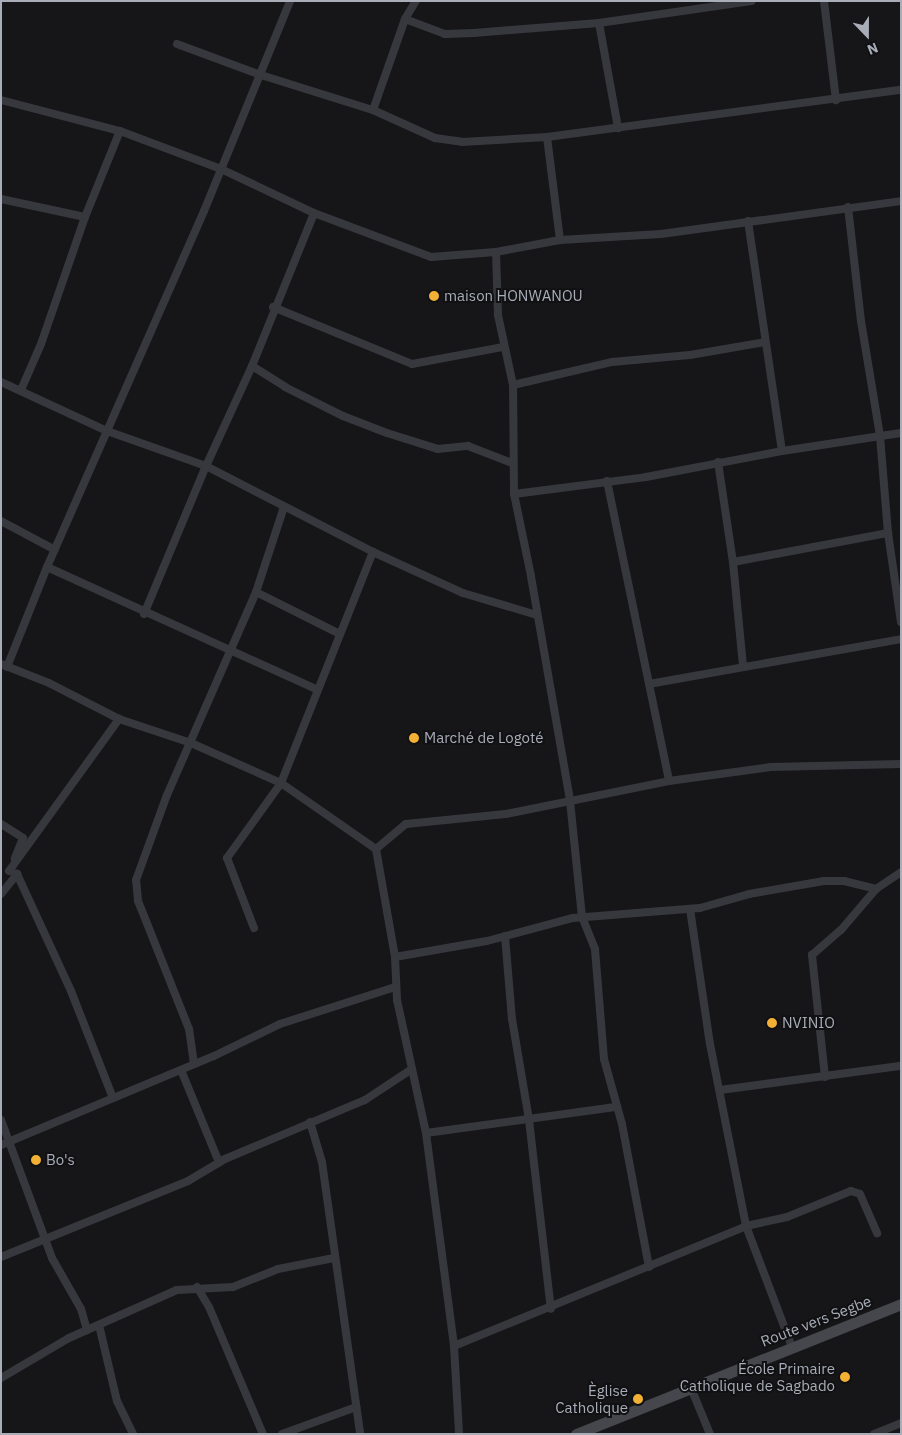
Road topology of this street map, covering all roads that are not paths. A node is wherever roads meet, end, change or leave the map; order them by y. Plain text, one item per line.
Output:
1 (290, 1) edge
2 (416, 1) edge
3 (750, 1) edge
4 (824, 1) edge
5 (720, 3) edge
6 (406, 19) junction
7 (599, 23) junction
8 (177, 44) dead end
9 (261, 75) junction
10 (901, 90) edge
11 (1, 100) edge
12 (836, 100) junction
13 (373, 110) junction
14 (618, 128) junction
15 (120, 131) junction
16 (547, 136) junction
17 (221, 169) junction
18 (1, 198) edge
19 (901, 201) edge
20 (848, 207) junction
21 (314, 212) junction
22 (85, 217) junction
23 (748, 221) junction
24 (560, 240) junction
25 (496, 252) junction
26 (273, 307) junction
27 (765, 342) junction
28 (503, 347) junction
29 (252, 366) junction
30 (1, 382) edge
31 (513, 385) junction
32 (21, 390) junction
33 (107, 430) junction
34 (901, 433) edge
35 (880, 436) junction
36 (782, 451) junction
37 (718, 462) junction
38 (512, 463) junction
39 (206, 466) junction
40 (607, 481) junction
41 (514, 494) junction
42 (284, 507) junction
43 (1, 521) edge
44 (888, 533) junction
45 (54, 550) junction
46 (373, 552) junction
47 (733, 562) junction
48 (47, 568) junction
49 (256, 592) junction
50 (144, 614) junction
51 (537, 614) junction
52 (901, 622) edge
53 (340, 634) junction
54 (901, 639) edge
55 (230, 648) junction
56 (4, 666) edge
57 (743, 666) junction
58 (649, 684) junction
59 (316, 689) junction
60 (118, 719) junction
61 (191, 743) junction
62 (901, 764) edge
63 (669, 781) junction
64 (281, 783) junction
65 (570, 800) junction
66 (1, 824) edge
67 (376, 849) junction
68 (901, 872) edge
69 (13, 873) junction
70 (876, 889) junction
71 (1, 894) edge
72 (690, 909) junction
73 (582, 917) junction
74 (254, 928) dead end
75 (506, 936) junction
76 (395, 957) junction
77 (396, 987) junction
78 (194, 1064) junction
79 (901, 1066) edge
80 (181, 1070) junction
81 (412, 1070) junction
82 (825, 1078) junction
83 (720, 1090) junction
84 (112, 1098) junction
85 (617, 1107) junction
86 (1, 1120) edge
87 (529, 1120) junction
88 (310, 1122) junction
89 (426, 1133) junction
90 (10, 1141) junction
91 (1, 1145) edge
92 (218, 1162) junction
93 (746, 1226) junction
94 (877, 1233) dead end
95 (46, 1237) junction
96 (1, 1257) edge
97 (334, 1258) junction
98 (649, 1267) junction
99 (197, 1287) junction
100 (901, 1304) edge
101 (551, 1309) junction
102 (99, 1325) junction
103 (87, 1330) junction
104 (454, 1346) junction
105 (792, 1347) junction
106 (1, 1378) edge
107 (691, 1388) junction
108 (356, 1406) junction
109 (901, 1423) edge
110 (133, 1434) edge
111 (263, 1434) edge
112 (282, 1434) edge
113 (360, 1434) edge
114 (459, 1434) edge
115 (576, 1434) edge
116 (710, 1434) edge
117 (874, 1434) edge

1 - 9 street
2 - 6 street
3 - 5 street
4 - 12 street
5 - 7 street
6 - 7 street
6 - 13 street
7 - 14 street
8 - 9 street
9 - 13 street
9 - 17 street
10 - 12 street
11 - 15 street
12 - 14 street
13 - 16 street
14 - 16 street
15 - 17 street
15 - 22 street
16 - 24 street
17 - 21 street
17 - 33 street
18 - 22 street
19 - 20 street
20 - 23 street
20 - 35 street
21 - 25 street
21 - 26 street
22 - 32 street
23 - 24 street
23 - 27 street
24 - 25 street
25 - 28 street
26 - 28 street
26 - 29 street
27 - 31 street
27 - 36 street
28 - 31 street
29 - 38 street
29 - 39 street
30 - 32 street
31 - 38 street
32 - 33 street
33 - 39 street
33 - 45 street
34 - 35 street
35 - 36 street
35 - 44 street
36 - 37 street
37 - 40 street
37 - 47 street
38 - 41 street
39 - 42 street
39 - 50 street
40 - 41 street
40 - 58 street
41 - 51 street
42 - 46 street
42 - 49 street
43 - 45 street
44 - 47 street
44 - 52 street
45 - 48 street
46 - 51 street
46 - 53 street
47 - 57 street
48 - 50 street
48 - 56 street
49 - 53 street
49 - 55 street
50 - 55 street
51 - 65 street
53 - 59 street
54 - 57 street
55 - 59 street
55 - 61 street
56 - 60 street
57 - 58 street
58 - 63 street
59 - 64 street
60 - 61 street
60 - 69 street
61 - 64 street
61 - 78 street
62 - 63 street
63 - 65 street
64 - 67 street
64 - 74 street
65 - 67 street
65 - 73 street
66 - 69 street
67 - 76 street
68 - 70 street
69 - 71 street
69 - 84 street
70 - 72 street
70 - 82 street
72 - 73 street
72 - 83 street
73 - 75 street
73 - 85 street
75 - 76 street
75 - 87 street
76 - 77 street
77 - 78 street
77 - 81 street
78 - 80 street
79 - 82 street
80 - 84 street
80 - 92 street
81 - 88 street
81 - 89 street
82 - 83 street
83 - 93 street
84 - 90 street
85 - 87 street
85 - 98 street
86 - 90 street
87 - 89 street
87 - 101 street
88 - 92 street
88 - 97 street
89 - 104 street
90 - 91 street
90 - 95 street
92 - 95 street
93 - 94 street
93 - 98 street
93 - 105 street
95 - 96 street
95 - 103 street
97 - 99 street
97 - 108 street
98 - 101 street
99 - 102 street
99 - 111 street
100 - 105 main road, Route vers Segbe
101 - 104 street
102 - 103 street
102 - 110 street
103 - 106 street
104 - 114 street
105 - 107 main road, Route vers Segbe
107 - 115 main road, Route vers Segbe
107 - 116 street
108 - 112 street
108 - 113 street
109 - 117 street

